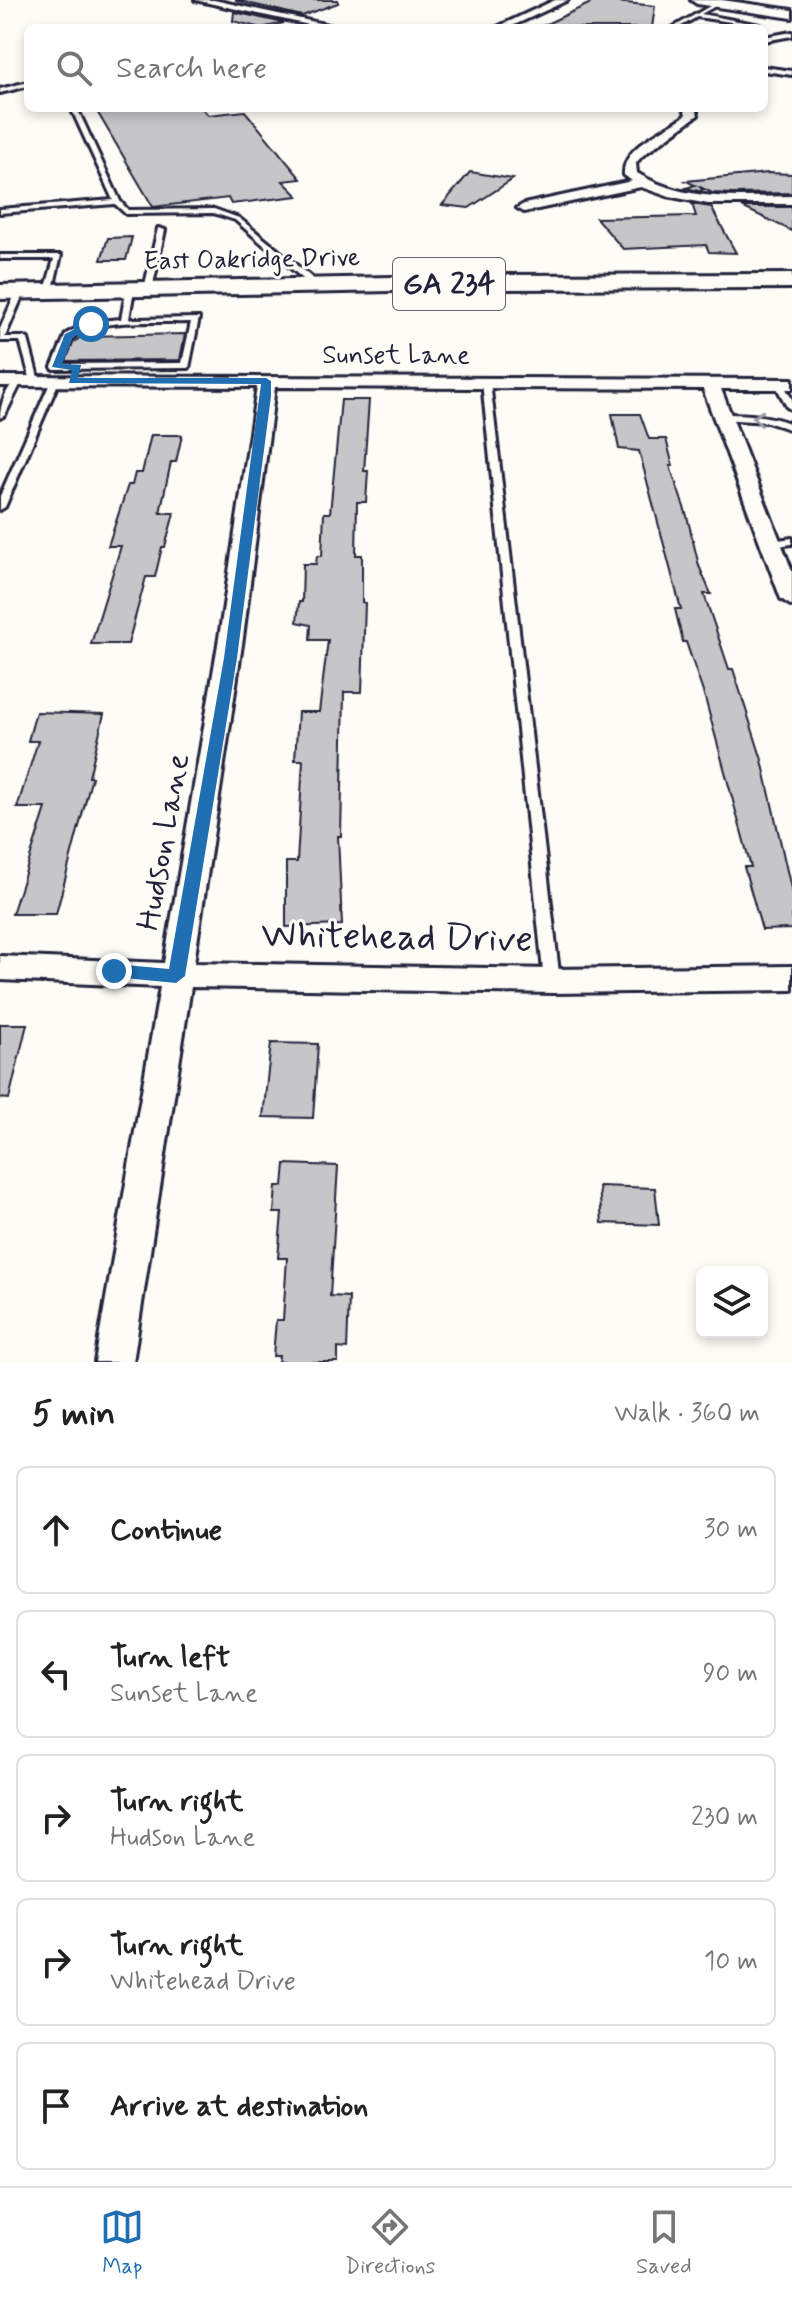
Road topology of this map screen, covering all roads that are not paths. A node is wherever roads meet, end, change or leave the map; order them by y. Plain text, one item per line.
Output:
1 (200, 0) edge
2 (563, 0) edge
3 (697, 0) edge
4 (263, 3) dead end
5 (717, 3) junction
6 (250, 8) junction
7 (792, 14) edge
8 (695, 15) junction
9 (320, 24) edge
10 (509, 24) edge
11 (682, 24) edge
12 (752, 24) edge
13 (792, 34) edge
14 (768, 38) edge
15 (768, 70) edge
16 (792, 73) edge
17 (24, 85) edge
18 (0, 91) edge
19 (76, 112) edge
20 (691, 112) edge
21 (641, 183) junction
22 (792, 200) edge
23 (117, 202) junction
24 (524, 208) dead end
25 (0, 211) edge
26 (161, 230) dead end
27 (0, 257) edge
28 (792, 281) edge
29 (319, 288) junction
30 (139, 289) junction
31 (49, 291) junction
32 (10, 292) edge
33 (125, 321) junction
34 (4, 322) edge
35 (0, 339) edge
36 (68, 376) junction
37 (18, 381) edge
38 (266, 381) junction
39 (486, 382) junction
40 (710, 383) junction
41 (785, 384) edge
42 (792, 407) edge
43 (0, 415) edge
44 (723, 417) junction
45 (792, 427) edge
46 (0, 507) edge
47 (792, 541) edge
48 (771, 544) junction
49 (792, 599) edge
50 (0, 968) edge
51 (176, 976) junction
52 (792, 978) edge
53 (552, 981) junction
54 (114, 1362) edge

1 - 6 street
2 - 10 street
3 - 5 street
4 - 6 street
5 - 7 street
5 - 8 lane
6 - 9 street
8 - 11 lane
8 - 12 lane
13 - 14 lane
15 - 16 lane
17 - 18 lane
19 - 23 lane
20 - 21 street
21 - 22 street
21 - 24 street
23 - 25 lane
23 - 29 lane
26 - 30 lane
27 - 31 lane
28 - 29 main road, East Oakridge Drive / GA 234
29 - 30 main road, East Oakridge Drive / GA 234
30 - 31 main road, East Oakridge Drive / GA 234
30 - 33 lane
31 - 32 main road, East Oakridge Drive / GA 234
32 - 34 lane
33 - 36 lane
33 - 36 lane
34 - 35 lane
35 - 37 lane
36 - 37 street, Sunset Lane
36 - 38 street, Sunset Lane
36 - 46 lane
37 - 43 lane
38 - 39 street, Sunset Lane
38 - 51 street, Hudson Lane
39 - 40 street, Sunset Lane
39 - 53 lane
40 - 41 street, Sunset Lane
40 - 44 street
41 - 42 lane
45 -> 44 lane
44 - 48 street
47 - 48 lane
48 - 49 street
50 - 51 street, Whitehead Drive
51 - 53 street, Whitehead Drive
51 - 54 street, Hudson Lane
52 - 53 street, Whitehead Drive

